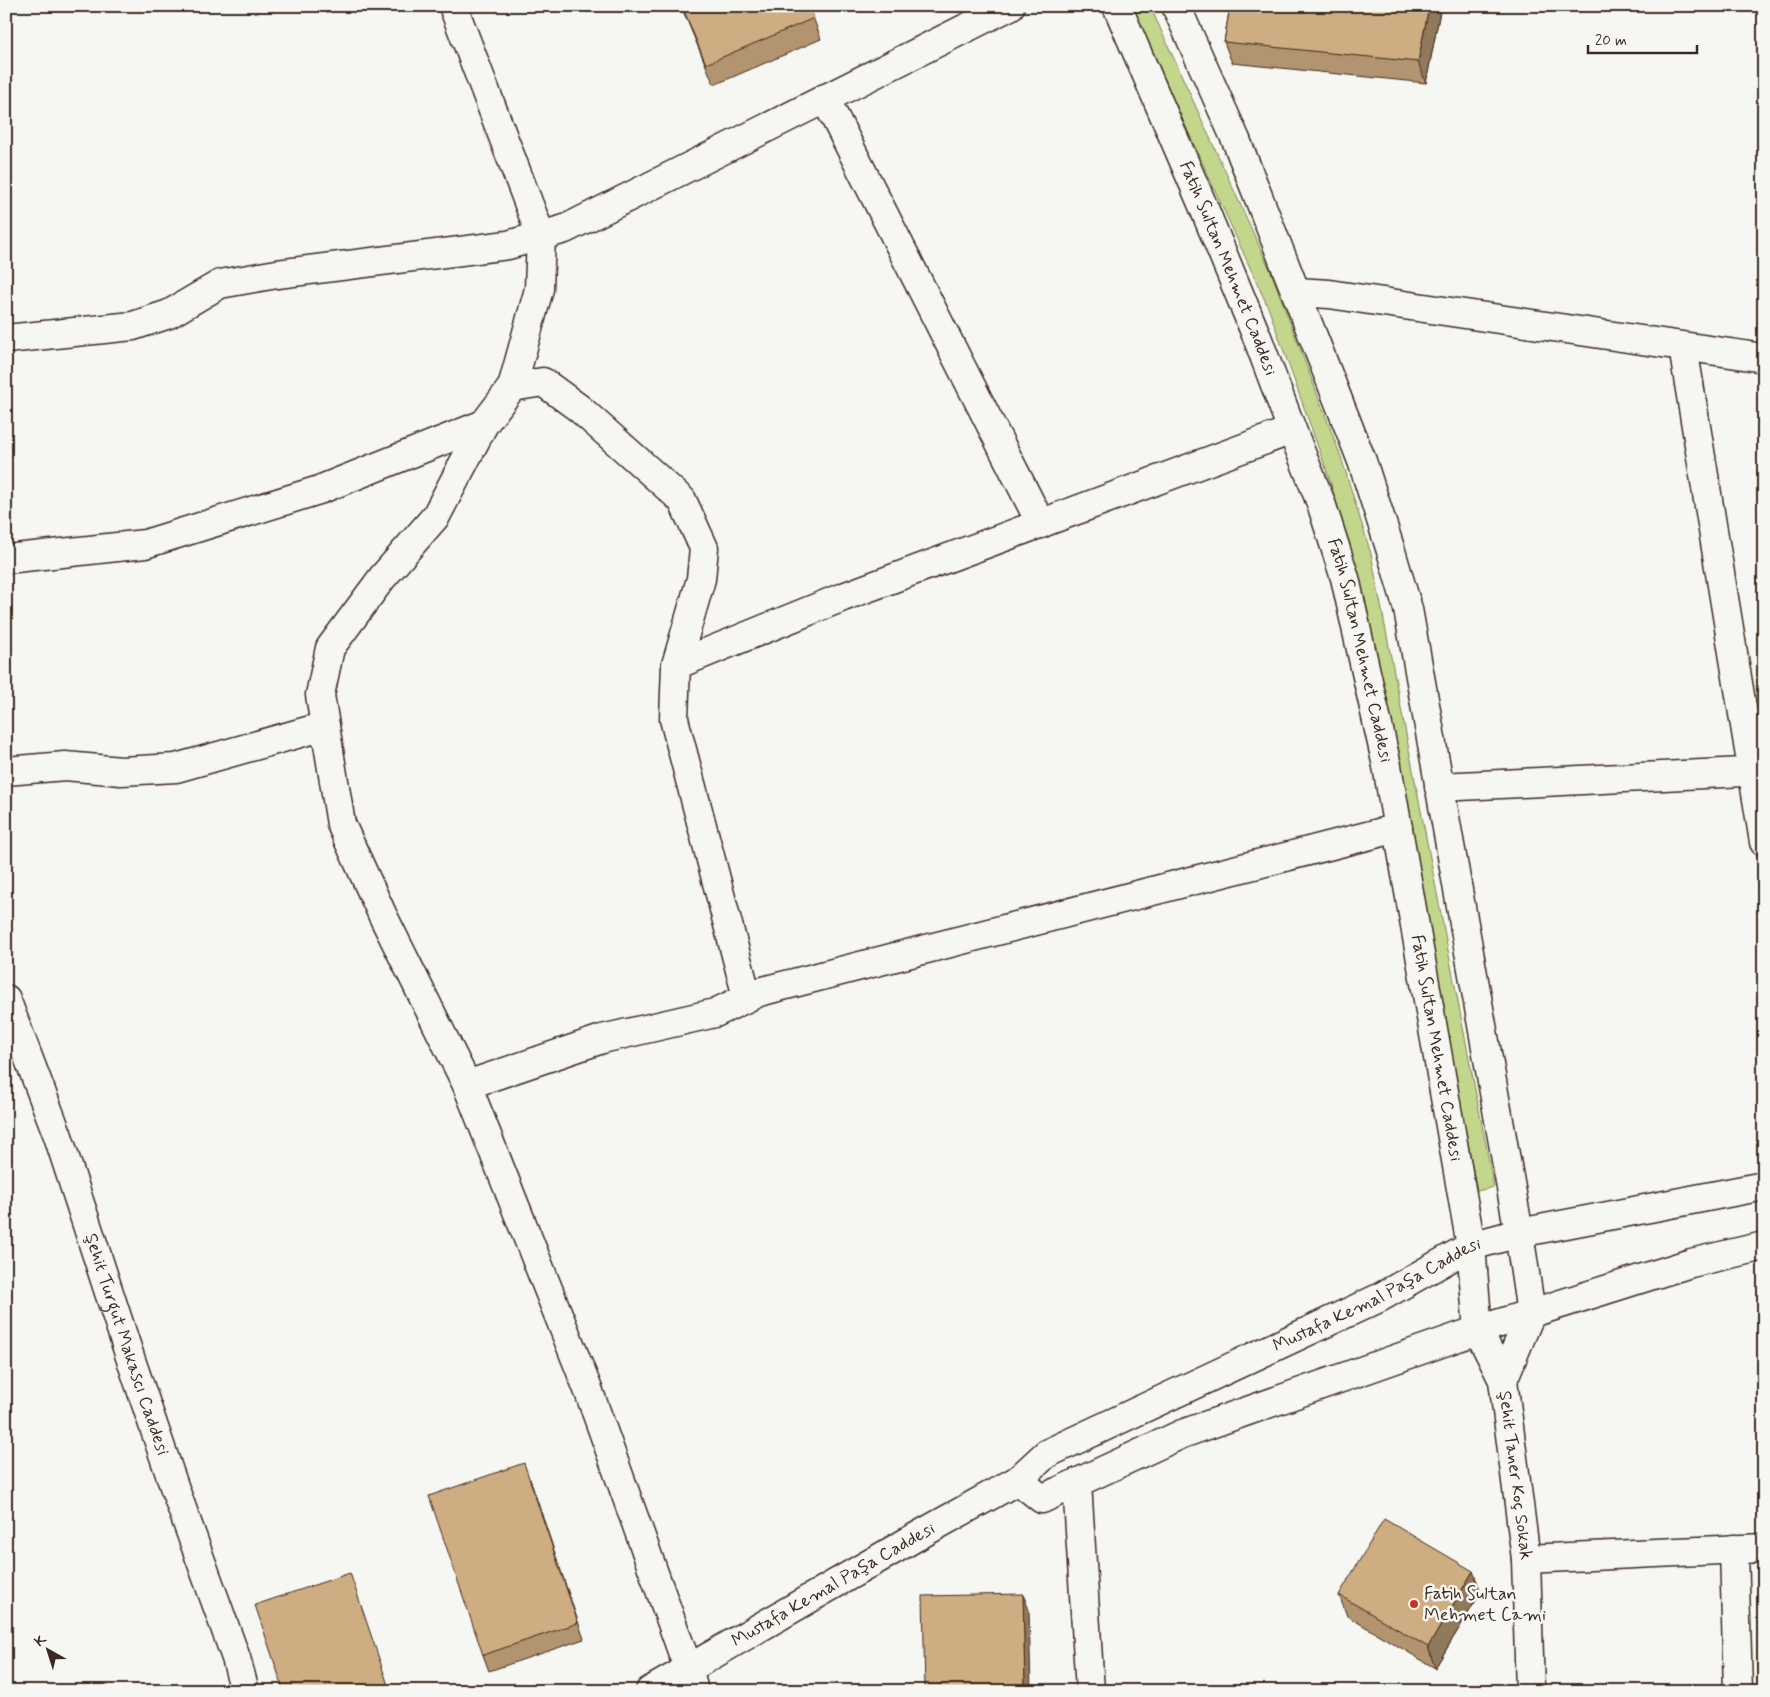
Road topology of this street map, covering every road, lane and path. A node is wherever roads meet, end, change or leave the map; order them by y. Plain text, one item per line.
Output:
1 (453, 6) edge
2 (1010, 6) edge
3 (1117, 6) edge
4 (1176, 6) edge
5 (825, 98) junction
6 (541, 236) junction
7 (1296, 292) junction
8 (6, 339) edge
9 (1683, 346) junction
10 (1764, 358) edge
11 (512, 387) junction
12 (484, 424) junction
13 (1292, 430) junction
14 (1041, 524) junction
15 (6, 560) edge
16 (676, 665) junction
17 (325, 726) junction
18 (6, 771) edge
19 (1758, 771) edge
20 (1439, 787) junction
21 (1398, 828) junction
22 (1764, 842) edge
23 (747, 997) junction
24 (6, 999) edge
25 (467, 1085) junction
26 (1764, 1186) edge
27 (1519, 1234) junction
28 (1471, 1246) junction
29 (1764, 1246) edge
30 (1531, 1313) junction
31 (1478, 1330) junction
32 (1504, 1380) junction
33 (1018, 1480) junction
34 (1077, 1483) junction
35 (1764, 1548) edge
36 (1734, 1549) junction
37 (1526, 1559) junction
38 (691, 1680) edge
39 (245, 1691) edge
40 (650, 1691) edge
41 (1090, 1691) edge
42 (1530, 1691) edge
43 (1738, 1691) edge

1 - 6 street
2 - 5 street
3 - 13 street, Fatih Sultan Mehmet Caddesi
4 - 7 street
5 - 6 street
5 - 14 street
6 - 8 street
6 - 11 street
7 - 9 street
7 - 20 street
9 - 10 street
9 - 19 street
11 - 12 street
11 - 16 street
12 - 15 street
12 - 17 street
13 - 14 street
13 - 21 street, Fatih Sultan Mehmet Caddesi
14 - 16 street
16 - 23 street
17 - 18 street
17 - 25 street
19 - 20 street
19 - 22 street
20 - 27 street
21 - 23 street
21 - 28 street, Fatih Sultan Mehmet Caddesi
23 - 25 street
24 - 39 street, Şehit Turgut Makascı Caddesi
25 - 38 street
26 - 27 street, Mustafa Kemal Paşa Caddesi
27 - 28 street, Mustafa Kemal Paşa Caddesi
27 - 30 street
28 - 31 street, Fatih Sultan Mehmet Caddesi
28 - 33 street, Mustafa Kemal Paşa Caddesi
29 - 30 street
30 - 31 street
30 - 32 street, Şehit Taner Koç Sokak
31 - 32 street, Şehit Taner Koç Sokak
31 - 34 street
32 - 37 street, Şehit Taner Koç Sokak
33 - 34 street
33 - 38 street, Mustafa Kemal Paşa Caddesi
34 - 41 street
35 - 36 street
36 - 37 street
36 - 43 street
37 - 42 street, Şehit Taner Koç Sokak
38 - 40 street, Mustafa Kemal Paşa Caddesi

